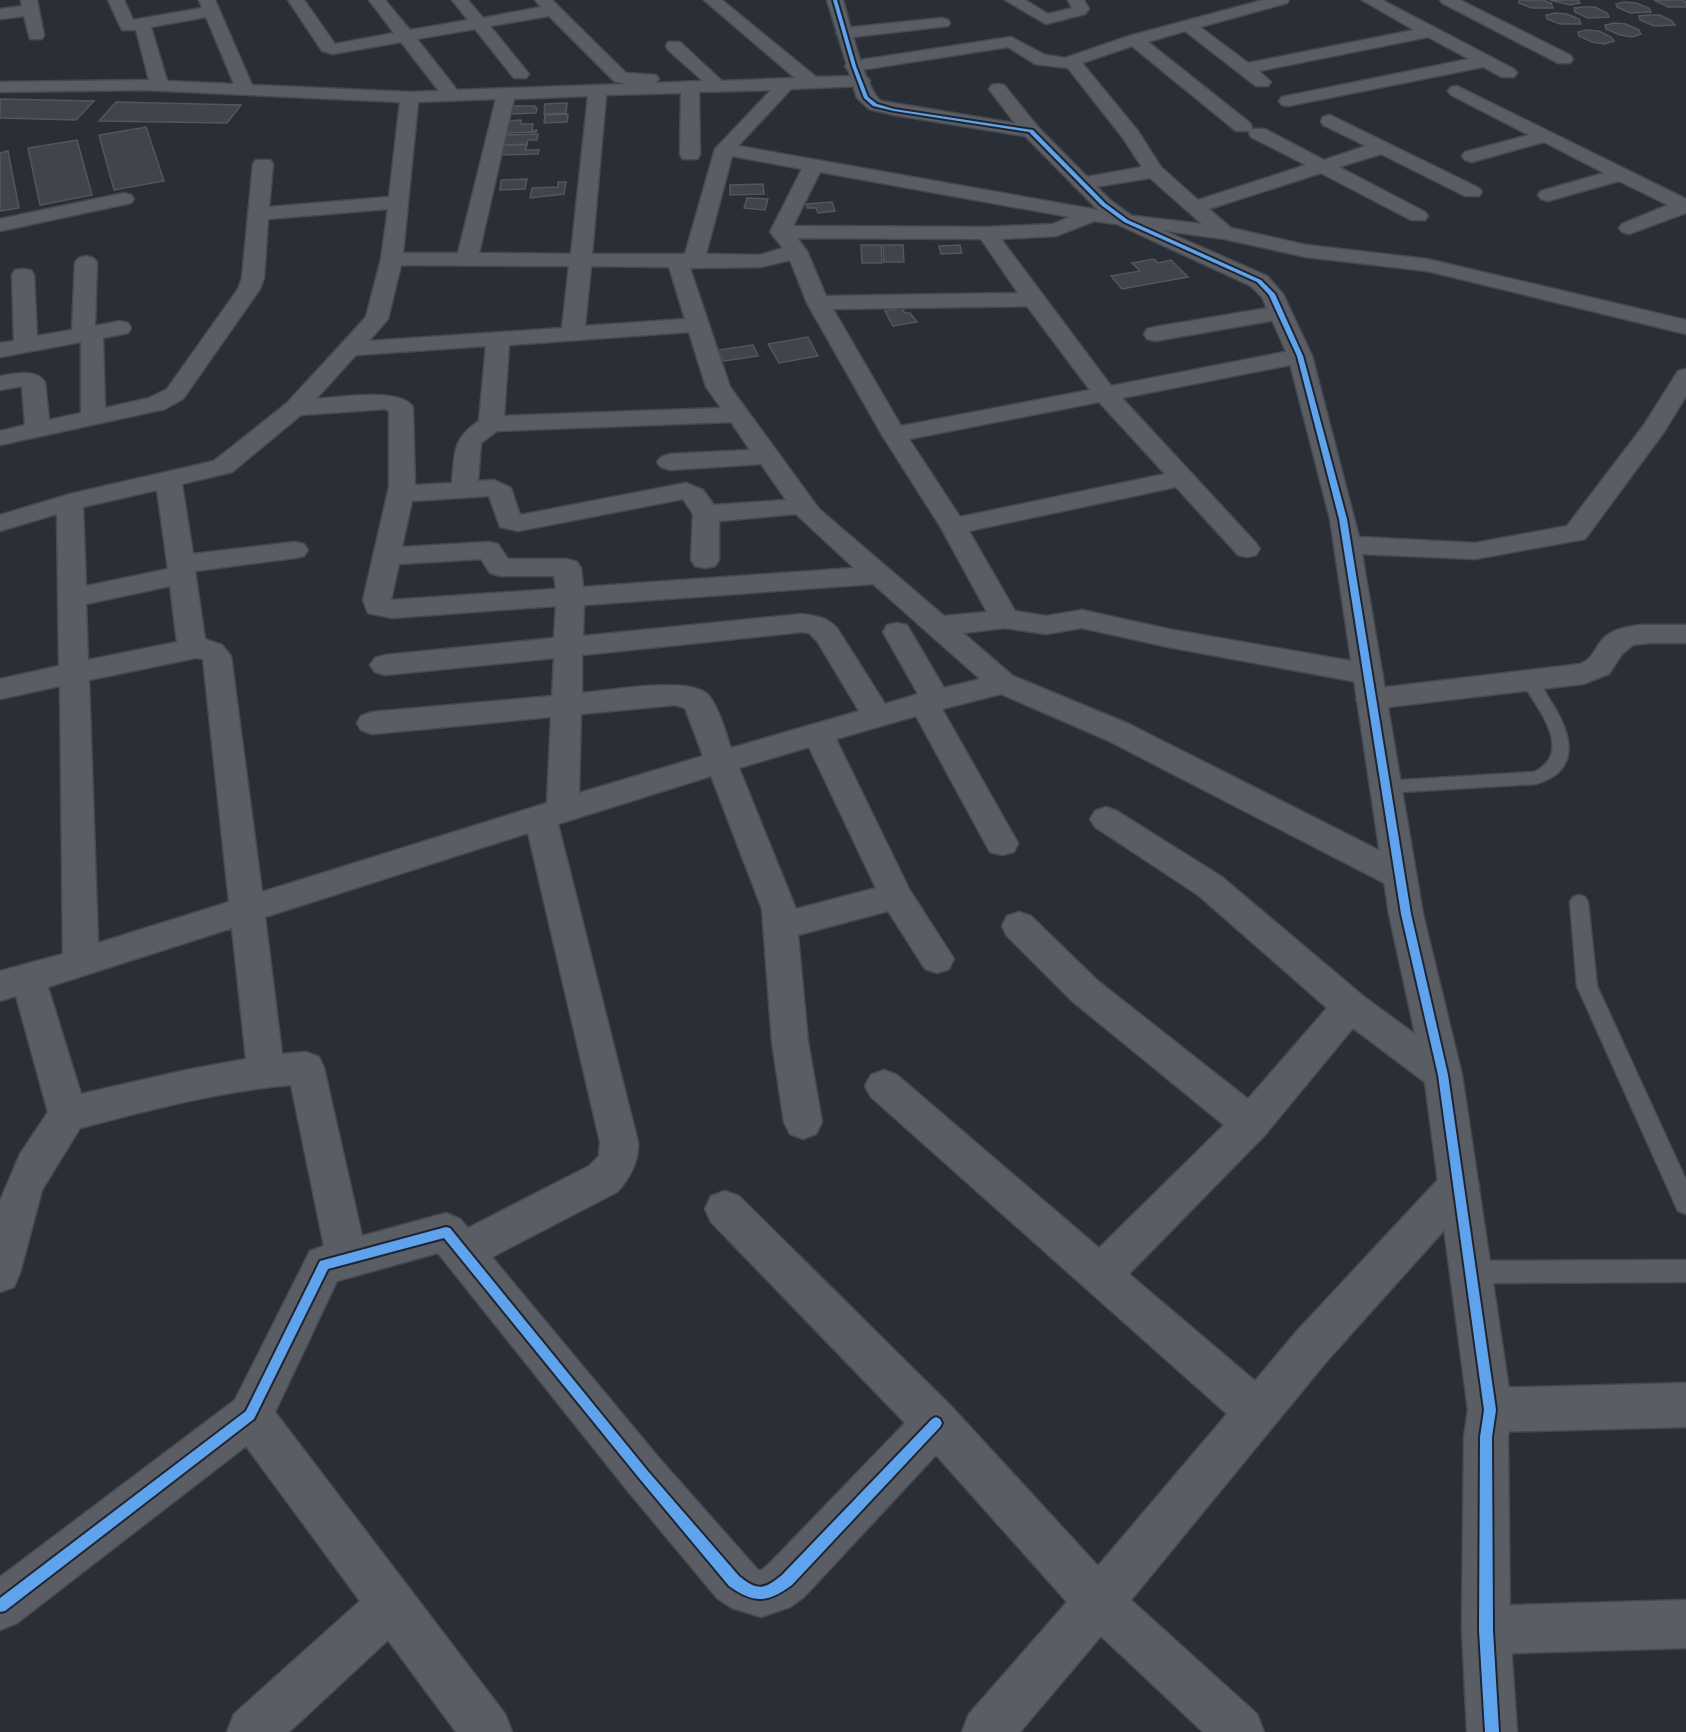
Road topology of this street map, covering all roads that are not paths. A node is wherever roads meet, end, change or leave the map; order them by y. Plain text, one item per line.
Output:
1 (116, 0) edge
2 (296, 0) edge
3 (377, 0) edge
4 (460, 0) edge
5 (712, 0) edge
6 (834, 0) edge
7 (1013, 0) edge
8 (1076, 0) edge
9 (1281, 0) edge
10 (1370, 0) edge
11 (1448, 0) edge
12 (212, 3) edge
13 (30, 5) edge
14 (548, 5) edge
15 (0, 14) edge
16 (1188, 18) junction
17 (142, 23) junction
18 (942, 23) dead end
19 (480, 24) junction
20 (1430, 32) junction
21 (844, 33) junction
22 (36, 35) dead end
23 (406, 37) junction
24 (1135, 40) junction
25 (674, 46) dead end
26 (1564, 59) dead end
27 (1485, 61) junction
28 (1074, 64) junction
29 (1245, 69) junction
30 (1508, 73) dead end
31 (520, 74) dead end
32 (857, 74) junction
33 (712, 81) junction
34 (812, 83) junction
35 (786, 84) junction
36 (160, 86) junction
37 (0, 87) edge
38 (690, 87) junction
39 (998, 89) dead end
40 (246, 90) junction
41 (598, 90) junction
42 (1457, 91) dead end
43 (506, 93) junction
44 (452, 95) junction
45 (410, 97) junction
46 (1288, 101) junction
47 (1306, 115) dead end
48 (1330, 121) dead end
49 (1031, 131) junction
50 (1545, 136) junction
51 (1383, 147) junction
52 (724, 148) junction
53 (690, 155) dead end
54 (1473, 156) dead end
55 (263, 164) dead end
56 (814, 164) junction
57 (1323, 166) junction
58 (1154, 171) junction
59 (1621, 174) junction
60 (1082, 183) junction
61 (1472, 192) dead end
62 (1548, 195) dead end
63 (124, 199) dead end
64 (397, 201) junction
65 (1685, 206) edge
66 (1195, 207) junction
67 (259, 214) junction
68 (1093, 215) junction
69 (1418, 216) dead end
70 (1126, 221) junction
71 (0, 225) edge
72 (1629, 228) dead end
73 (780, 232) junction
74 (1224, 233) junction
75 (987, 234) junction
76 (797, 250) junction
77 (392, 259) junction
78 (467, 260) junction
79 (579, 261) junction
80 (86, 262) dead end
81 (685, 262) junction
82 (23, 275) dead end
83 (1033, 299) junction
84 (818, 303) junction
85 (1280, 313) junction
86 (698, 325) junction
87 (1686, 327) edge
88 (120, 328) dead end
89 (88, 334) junction
90 (573, 334) junction
91 (1155, 334) dead end
92 (498, 339) junction
93 (26, 346) junction
94 (350, 349) junction
95 (0, 350) edge
96 (1300, 356) junction
97 (1686, 376) edge
98 (0, 382) edge
99 (1106, 394) junction
100 (294, 408) junction
101 (738, 415) junction
102 (93, 417) junction
103 (492, 424) junction
104 (38, 429) junction
105 (894, 435) junction
106 (0, 438) edge
107 (768, 456) junction
108 (670, 462) dead end
109 (1184, 478) junction
110 (169, 481) junction
111 (464, 490) junction
112 (401, 494) junction
113 (70, 502) junction
114 (804, 506) junction
115 (706, 514) junction
116 (0, 523) edge
117 (953, 526) junction
118 (1347, 544) junction
119 (1247, 549) dead end
120 (296, 550) dead end
121 (388, 556) junction
122 (705, 560) dead end
123 (182, 570) junction
124 (878, 574) junction
125 (570, 595) junction
126 (71, 598) junction
127 (1005, 619) junction
128 (937, 626) junction
129 (897, 632) dead end
130 (1686, 634) edge
131 (568, 647) junction
132 (192, 648) junction
133 (385, 665) dead end
134 (73, 674) junction
135 (1529, 681) junction
136 (1003, 683) junction
137 (1370, 687) junction
138 (0, 689) edge
139 (930, 702) junction
140 (566, 706) junction
141 (877, 716) junction
142 (372, 723) dead end
143 (818, 734) junction
144 (723, 761) junction
145 (1385, 787) junction
146 (552, 814) junction
147 (1106, 819) dead end
148 (1002, 843) dead end
149 (1400, 876) junction
150 (896, 896) junction
151 (1579, 902) dead end
152 (246, 910) junction
153 (782, 926) junction
154 (1019, 926) dead end
155 (937, 958) dead end
156 (81, 963) junction
157 (14, 982) edge
158 (1350, 1006) junction
159 (266, 1070) junction
160 (1443, 1075) junction
161 (884, 1086) dead end
162 (68, 1114) junction
163 (803, 1122) dead end
164 (1251, 1124) junction
165 (1460, 1185) junction
166 (1686, 1204) edge
167 (725, 1209) dead end
168 (462, 1252) junction
169 (347, 1259) junction
170 (1686, 1271) edge
171 (1472, 1272) junction
172 (0, 1274) edge
173 (1101, 1274) junction
174 (1686, 1405) edge
175 (1490, 1410) junction
176 (1257, 1412) junction
177 (250, 1415) junction
178 (936, 1423) junction
179 (1099, 1602) junction
180 (392, 1604) junction
181 (0, 1606) edge
182 (1686, 1624) edge
183 (1486, 1630) junction
184 (252, 1732) edge
185 (487, 1732) edge
186 (987, 1732) edge
187 (1239, 1732) edge
188 (1492, 1732) edge

1 - 17 street
2 - 23 street
3 - 23 street
4 - 19 street
5 - 34 street
6 - 21 street
7 - 8 street
9 - 16 street
10 - 20 street
11 - 26 street
12 - 17 street
12 - 40 street
13 - 15 street
13 - 22 street
14 - 19 street
14 - 33 street
16 - 24 street
16 - 29 street
17 - 36 street
18 - 21 street
19 - 23 street
19 - 31 street
20 - 27 street
20 - 29 street
21 - 32 street
23 - 44 street
24 - 28 street
24 - 57 street
25 - 33 street
27 - 30 street
27 - 46 street
28 - 32 street
28 - 58 street
29 - 46 street
32 - 34 street
32 - 49 street
33 - 35 street
33 - 38 street
34 - 35 street
35 - 52 street
36 - 37 street
36 - 40 street
38 - 41 street
38 - 53 street
39 - 49 street
40 - 45 street
41 - 43 street
41 - 79 street
42 - 50 street
43 - 44 street
43 - 78 street
44 - 45 street
45 - 64 street
46 - 47 street
48 - 51 street
49 - 60 street
50 - 54 street
50 - 59 street
51 - 57 street
51 - 61 street
52 - 56 street
52 - 81 street
55 - 67 street
56 - 68 street
56 - 73 street
57 - 66 street
57 - 69 street
58 - 60 street
58 - 66 street
59 - 62 street
59 - 65 street
60 - 70 street
63 - 71 street
64 - 67 street
64 - 77 street
65 - 72 street
66 - 74 street
67 - 102 street
68 - 70 street
68 - 75 street
70 - 74 street
70 - 85 street
73 - 75 street
73 - 76 street
74 - 87 street
75 - 83 street
76 - 81 street
76 - 84 street
77 - 78 street
77 - 94 street
78 - 79 street
79 - 81 street
79 - 90 street
80 - 89 street
81 - 86 street
82 - 93 street
83 - 84 street
83 - 99 street
84 - 105 street
85 - 91 street
85 - 96 street
86 - 90 street
86 - 101 street
88 - 89 street
89 - 93 street
89 - 102 street
90 - 92 street
92 - 94 street
92 - 103 street
93 - 95 street
94 - 100 street
96 - 99 street
96 - 118 street
97 - 118 street
98 - 104 street
99 - 105 street
99 - 109 street
100 - 110 street
100 - 112 street
101 - 103 street
101 - 107 street
102 - 104 street
103 - 111 street
104 - 106 street
105 - 117 street
107 - 108 street
107 - 114 street
109 - 117 street
109 - 119 street
110 - 113 street
110 - 123 street
111 - 112 street
111 - 115 street
112 - 121 street
113 - 116 street
113 - 126 street
114 - 115 street
114 - 124 street
115 - 122 street
117 - 127 street
118 - 137 street
120 - 123 street
121 - 125 street
121 - 125 street
123 - 126 street
123 - 132 street
124 - 125 street
124 - 128 street
125 - 131 street
126 - 134 street
127 - 128 street
127 - 137 street
128 - 136 street
129 - 139 street
130 - 135 street
131 - 133 street
131 - 140 street
131 - 141 street
132 - 134 street
132 - 152 street
134 - 138 street
134 - 156 street
135 - 137 street
135 - 145 lane
136 - 139 street
136 - 149 street
137 - 145 street
139 - 141 street
139 - 148 street
140 - 142 street
140 - 144 street
140 - 146 street
141 - 143 street
143 - 144 street
143 - 150 street
144 - 146 street
144 - 153 street
145 - 149 street
146 - 152 street
146 - 168 street
147 - 158 street
149 - 160 street
150 - 153 street
150 - 155 street
151 - 166 lane
152 - 156 street
152 - 159 street
153 - 163 street
154 - 164 street
156 - 157 street
157 - 162 street
158 - 160 street
158 - 164 street
159 - 162 street
159 - 169 street
160 - 165 street
161 - 173 street
162 - 172 street
164 - 173 street
165 - 171 street
165 - 176 street
167 - 178 street
168 - 169 street
168 - 178 street
169 - 177 street
170 - 171 lane
171 - 175 street
173 - 176 street
174 - 175 street
175 - 183 street
176 - 179 street
177 - 180 street
177 - 181 street
178 - 179 street
179 - 186 street
179 - 187 street
180 - 184 street
180 - 185 street
182 - 183 street
183 - 188 street

